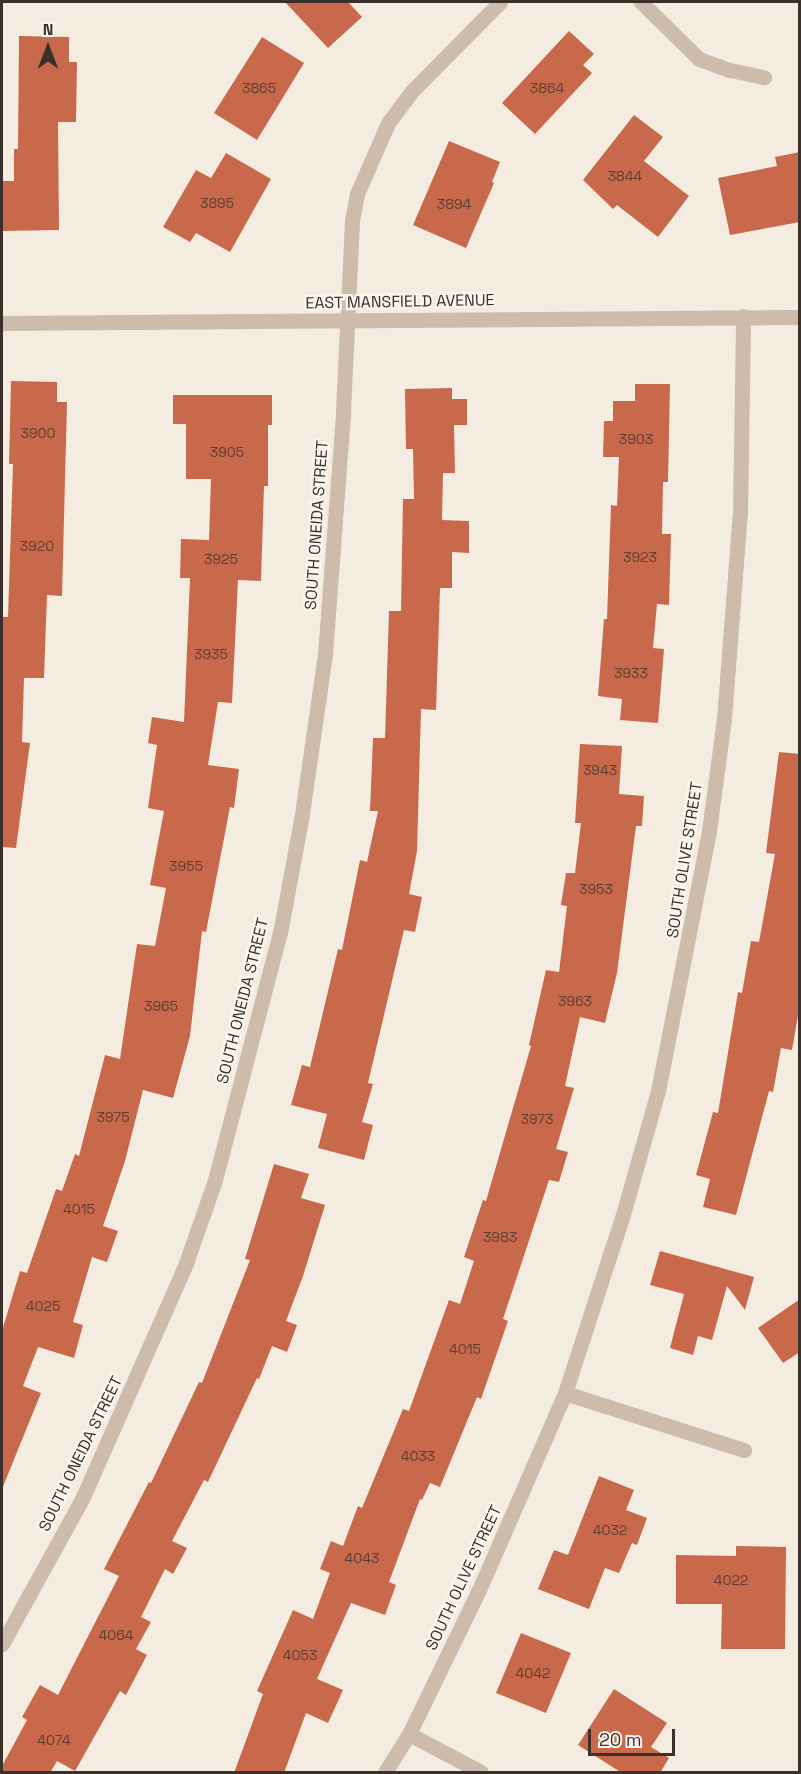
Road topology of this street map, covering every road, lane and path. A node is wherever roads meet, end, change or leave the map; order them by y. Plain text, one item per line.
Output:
1 (500, 2) edge
2 (641, 2) edge
3 (764, 77) dead end
4 (743, 316) junction
5 (800, 317) edge
6 (347, 321) junction
7 (2, 323) edge
8 (565, 1393) junction
9 (744, 1450) dead end
10 (2, 1644) edge
11 (409, 1734) junction
12 (385, 1773) edge
13 (481, 1773) edge

1 - 6 street, SOUTH ONEIDA STREET
2 - 3 street
4 - 5 street, EAST MANSFIELD AVENUE
4 - 6 street, EAST MANSFIELD AVENUE
4 - 8 street, SOUTH OLIVE STREET
6 - 7 street, EAST MANSFIELD AVENUE
6 - 10 street, SOUTH ONEIDA STREET
8 - 9 street
8 - 11 street, SOUTH OLIVE STREET
11 - 12 street, SOUTH OLIVE STREET
11 - 13 street

